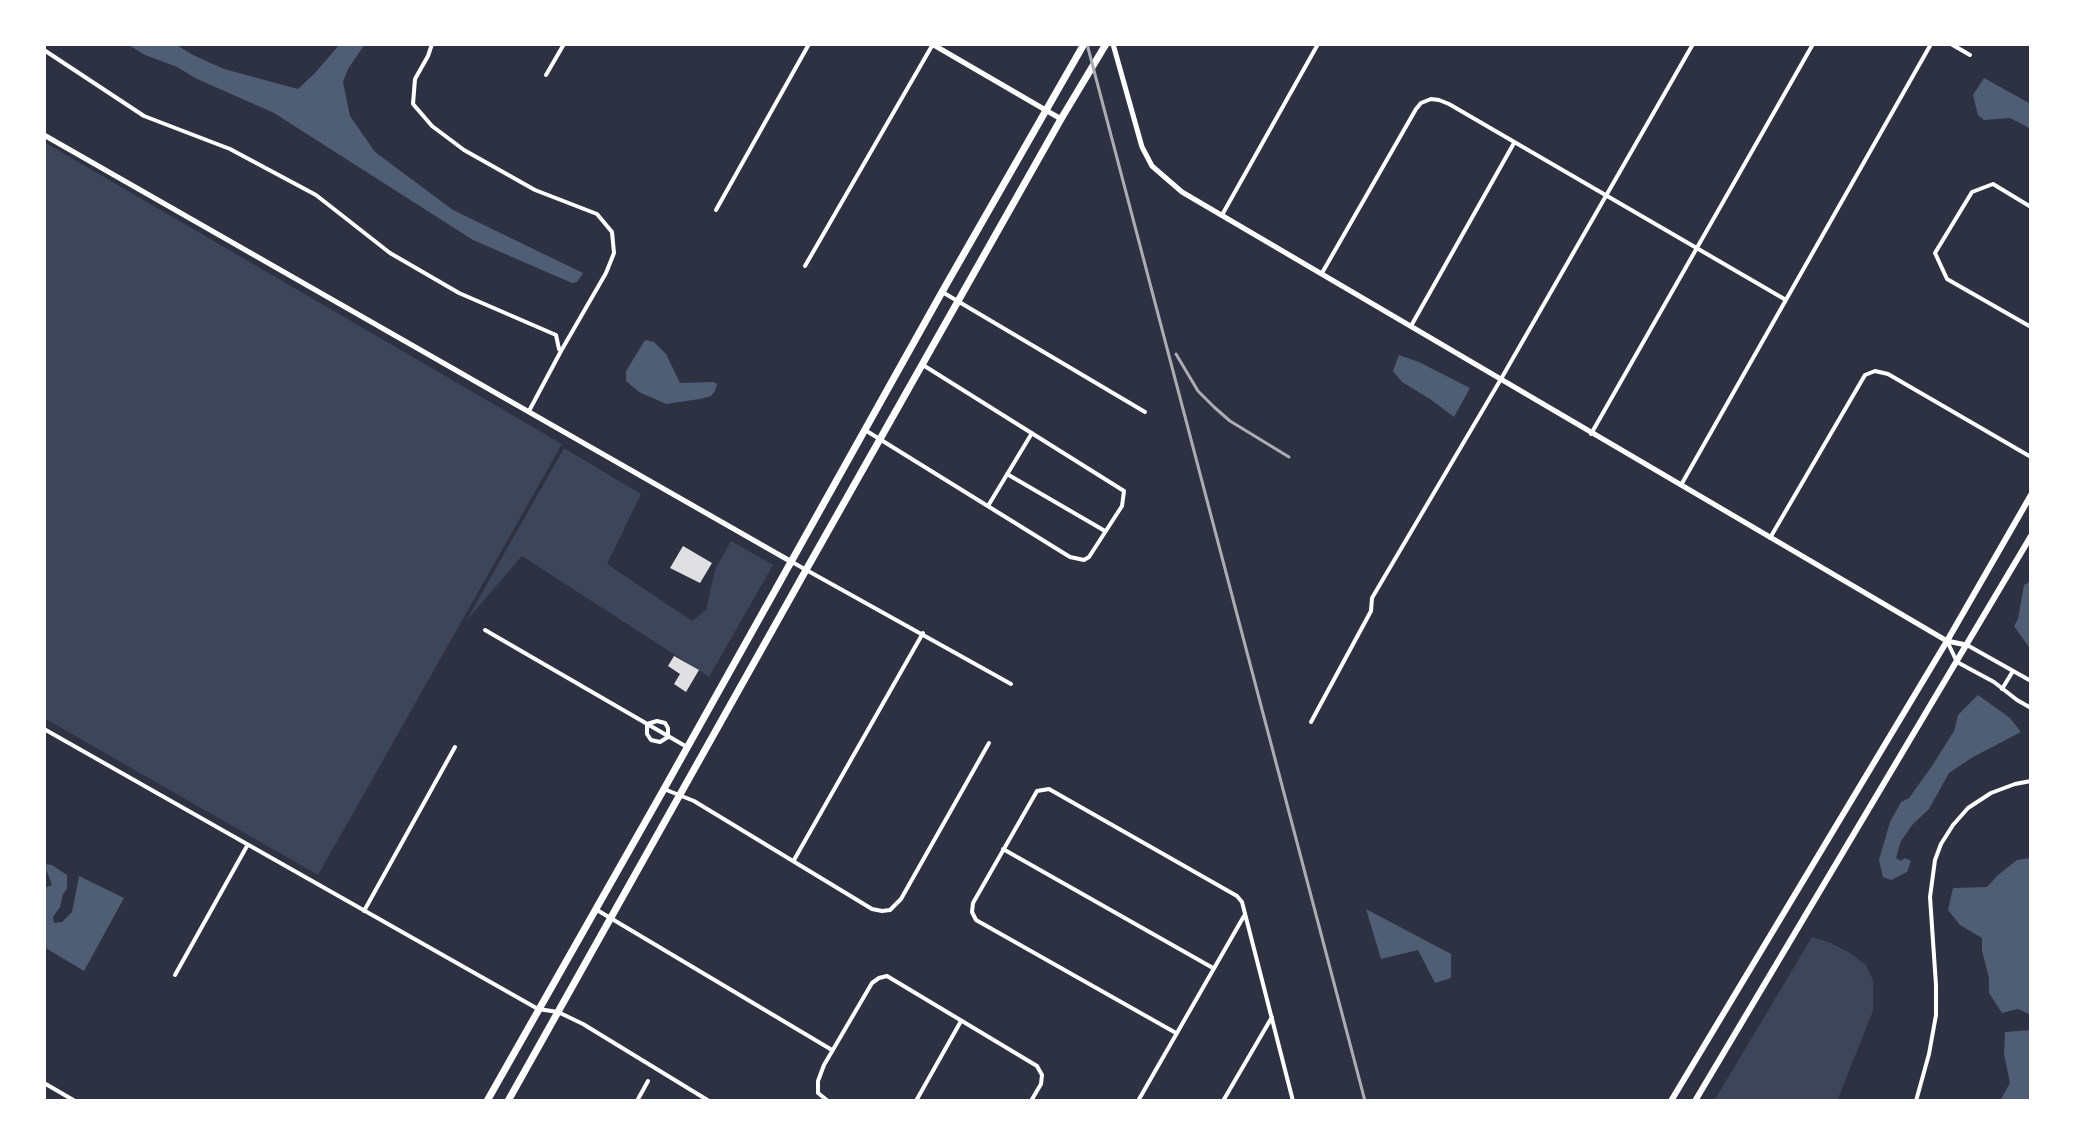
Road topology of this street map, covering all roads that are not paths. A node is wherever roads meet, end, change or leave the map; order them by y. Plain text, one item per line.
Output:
1 (432, 44) edge
2 (564, 44) edge
3 (809, 44) edge
4 (933, 44) edge
5 (1084, 44) edge
6 (1106, 44) edge
7 (1113, 44) edge
8 (1318, 44) edge
9 (1693, 44) edge
10 (1813, 44) edge
11 (1931, 44) edge
12 (1951, 44) edge
13 (44, 50) edge
14 (1970, 55) dead end
15 (546, 75) dead end
16 (1045, 110) junction
17 (1061, 119) junction
18 (44, 135) edge
19 (1514, 143) junction
20 (1606, 196) junction
21 (2031, 207) edge
22 (716, 210) dead end
23 (1222, 215) junction
24 (1696, 249) junction
25 (805, 266) dead end
26 (1322, 273) junction
27 (942, 292) junction
28 (1786, 300) junction
29 (959, 302) junction
30 (1410, 326) junction
31 (2031, 327) edge
32 (561, 351) junction
33 (923, 365) junction
34 (1501, 379) junction
35 (529, 411) junction
36 (1145, 412) dead end
37 (865, 430) junction
38 (1032, 433) junction
39 (1591, 434) junction
40 (880, 440) junction
41 (2031, 457) edge
42 (1007, 474) junction
43 (1681, 485) junction
44 (2031, 495) edge
45 (988, 506) junction
46 (1106, 531) junction
47 (2031, 536) edge
48 (1770, 538) junction
49 (790, 561) junction
50 (806, 570) junction
51 (485, 630) dead end
52 (923, 633) junction
53 (1947, 641) junction
54 (1967, 645) junction
55 (1957, 662) junction
56 (2013, 671) junction
57 (2031, 681) edge
58 (1011, 684) dead end
59 (2002, 689) junction
60 (2031, 708) edge
61 (1311, 722) dead end
62 (647, 724) junction
63 (44, 729) edge
64 (668, 737) junction
65 (989, 743) dead end
66 (455, 747) dead end
67 (687, 747) junction
68 (2031, 781) edge
69 (664, 789) junction
70 (679, 797) junction
71 (247, 846) junction
72 (1003, 849) junction
73 (794, 860) junction
74 (595, 909) junction
75 (364, 911) junction
76 (1245, 915) junction
77 (611, 919) junction
78 (1213, 968) junction
79 (175, 975) dead end
80 (538, 1009) junction
81 (558, 1012) junction
82 (1272, 1017) junction
83 (961, 1021) junction
84 (1176, 1033) junction
85 (832, 1050) junction
86 (648, 1081) dead end
87 (44, 1083) edge
88 (75, 1101) edge
89 (487, 1101) edge
90 (508, 1101) edge
91 (637, 1101) edge
92 (709, 1101) edge
93 (828, 1101) edge
94 (916, 1101) edge
95 (1031, 1101) edge
96 (1138, 1101) edge
97 (1223, 1101) edge
98 (1293, 1101) edge
99 (1671, 1101) edge
100 (1695, 1101) edge
101 (1916, 1101) edge

1 - 32 street
2 - 15 street
3 - 22 street
4 - 16 street
4 - 25 street
5 - 16 main road
6 - 17 main road
7 - 23 street
8 - 23 street
9 - 20 street
10 - 24 street
11 - 28 street
12 - 14 street
13 - 32 street
16 - 17 street
16 - 27 main road
17 - 29 main road
18 - 35 street
19 - 20 street
19 - 26 street
19 - 30 street
20 - 24 street
20 - 34 street
21 - 31 street
23 - 26 street
24 - 28 street
24 - 39 street
26 - 30 street
27 - 29 street
27 - 37 main road
28 - 43 street
29 - 33 main road
29 - 36 street
30 - 34 street
32 - 35 street
33 - 38 street
33 - 40 main road
34 - 39 street
34 - 61 street
35 - 49 street
37 - 40 street
37 - 49 main road
38 - 42 street
38 - 46 street
39 - 43 street
40 - 45 street
40 - 50 main road
41 - 48 street
42 - 45 street
42 - 46 street
43 - 48 street
44 - 53 main road
45 - 46 street
47 - 54 main road
48 - 53 street
49 - 50 street
49 - 67 main road
50 - 52 street
50 - 70 main road
51 - 62 street
52 - 58 street
52 - 73 street
53 - 54 street
53 - 55 street
53 - 99 main road
54 - 55 main road
54 - 56 street
55 - 59 street
55 - 100 main road
56 - 57 street
56 - 59 street
59 - 60 street
62 - 64 street
62 - 64 street
62 - 64 street
63 - 71 street
64 - 67 street
65 - 73 street
66 - 75 street
67 - 69 main road
68 - 101 street
69 - 70 street
69 - 74 main road
70 - 73 street
70 - 77 main road
71 - 75 street
71 - 79 street
72 - 76 street
72 - 78 street
72 - 84 street
74 - 77 street
74 - 80 main road
75 - 80 street
76 - 78 street
76 - 82 street
77 - 81 main road
77 - 85 street
78 - 84 street
80 - 81 street
80 - 89 main road
81 - 90 main road
81 - 92 street
82 - 97 street
82 - 98 street
83 - 85 street
83 - 94 street
83 - 95 street
84 - 96 street
85 - 93 street
86 - 91 street
87 - 88 street

